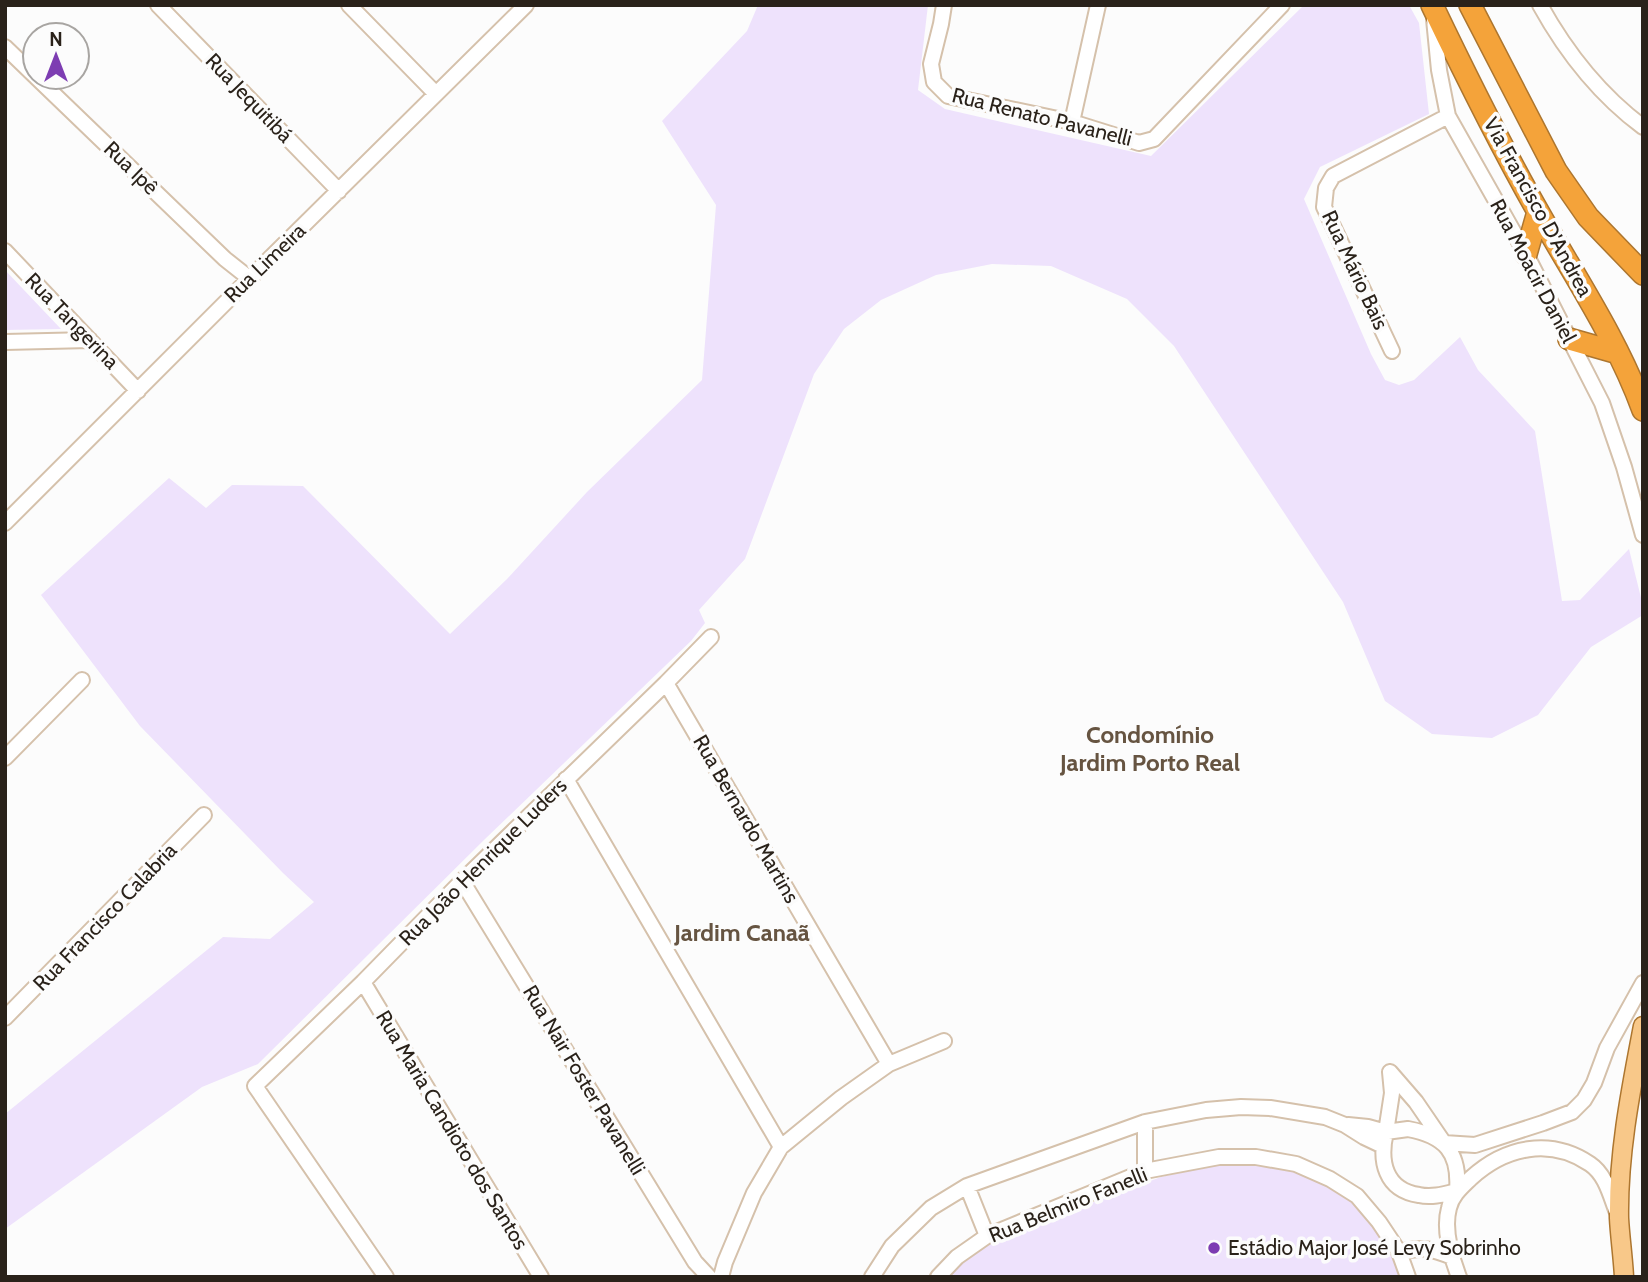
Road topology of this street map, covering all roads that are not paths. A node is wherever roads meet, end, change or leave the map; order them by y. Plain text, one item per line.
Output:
1 (158, 5) edge
2 (349, 5) edge
3 (526, 5) edge
4 (944, 5) edge
5 (1098, 5) edge
6 (1282, 5) edge
7 (1470, 5) edge
8 (1540, 5) edge
9 (1432, 6) edge
10 (5, 47) edge
11 (21, 62) edge
12 (51, 91) edge
13 (436, 94) junction
14 (1448, 116) junction
15 (1072, 122) junction
16 (1643, 127) edge
17 (339, 191) junction
18 (1538, 212) junction
19 (5, 251) edge
20 (1527, 254) junction
21 (1638, 265) edge
22 (245, 283) junction
23 (1569, 339) junction
24 (90, 340) junction
25 (5, 342) edge
26 (1392, 351) dead end
27 (1618, 353) junction
28 (138, 391) junction
29 (1642, 402) edge
30 (5, 523) edge
31 (1643, 535) edge
32 (711, 637) dead end
33 (82, 680) dead end
34 (666, 683) junction
35 (5, 758) edge
36 (566, 779) junction
37 (204, 815) dead end
38 (462, 881) junction
39 (363, 982) junction
40 (1643, 983) edge
41 (5, 1018) edge
42 (1643, 1026) edge
43 (944, 1041) dead end
44 (889, 1064) junction
45 (1144, 1122) junction
46 (1385, 1139) junction
47 (1444, 1143) junction
48 (781, 1147) junction
49 (1144, 1171) junction
50 (967, 1186) junction
51 (1457, 1191) junction
52 (1619, 1218) junction
53 (987, 1236) junction
54 (1399, 1252) junction
55 (1452, 1257) junction
56 (386, 1277) edge
57 (541, 1277) edge
58 (709, 1277) edge
59 (721, 1277) edge
60 (872, 1277) edge
61 (938, 1277) edge
62 (1408, 1277) edge
63 (1459, 1277) edge
64 (1624, 1277) edge

1 - 17 street, Rua Jequitibá
2 - 13 street
3 - 13 street, Rua Limeira
4 - 15 street, Rua Renato Pavanelli
5 - 15 street
6 - 15 street, Rua Renato Pavanelli
7 - 21 highway, Via Francisco D'Andrea
8 - 16 street
9 - 14 street, Rua Moacir Daniel
9 - 18 highway, Via Francisco D'Andrea
10 - 11 street, Rua Ipê
12 - 22 street, Rua Ipê
13 - 17 street, Rua Limeira
14 - 20 street, Rua Moacir Daniel
14 - 26 street, Rua Mário Bais
17 - 22 street, Rua Limeira
18 - 20 highway
18 - 27 highway, Via Francisco D'Andrea
19 - 24 street, Rua Tangerina
20 - 23 street, Rua Moacir Daniel
22 - 28 street, Rua Limeira
23 - 27 highway
23 - 31 street, Rua Moacir Daniel
24 - 25 street
24 - 28 street, Rua Tangerina
27 - 29 highway, Via Francisco D'Andrea
28 - 30 street, Rua Limeira
32 - 34 street, Rua João Henrique Luders
33 - 35 street
34 - 36 street, Rua João Henrique Luders
34 - 44 street, Rua Bernardo Martins
36 - 38 street, Rua João Henrique Luders
36 - 48 street
37 - 41 street, Rua Francisco Calabria
38 - 39 street, Rua João Henrique Luders
38 - 58 street, Rua Nair Foster Pavanelli
39 - 56 street, Rua João Henrique Luders
39 - 57 street, Rua Maria Candioto dos Santos
40 - 47 street
42 - 52 main road
43 - 44 street
44 - 48 street
45 - 46 street
45 - 49 street
45 - 50 street
46 - 47 street
46 - 47 street
46 - 51 street
47 - 51 street
48 - 59 street
49 - 53 street, Rua Belmiro Fanelli
49 - 54 street, Rua Belmiro Fanelli
50 - 53 street
50 - 60 street
51 - 52 street
51 - 55 street
52 - 64 main road
53 - 61 street, Rua Belmiro Fanelli
54 - 55 street
54 - 62 street, Rua Belmiro Fanelli
55 - 63 street

